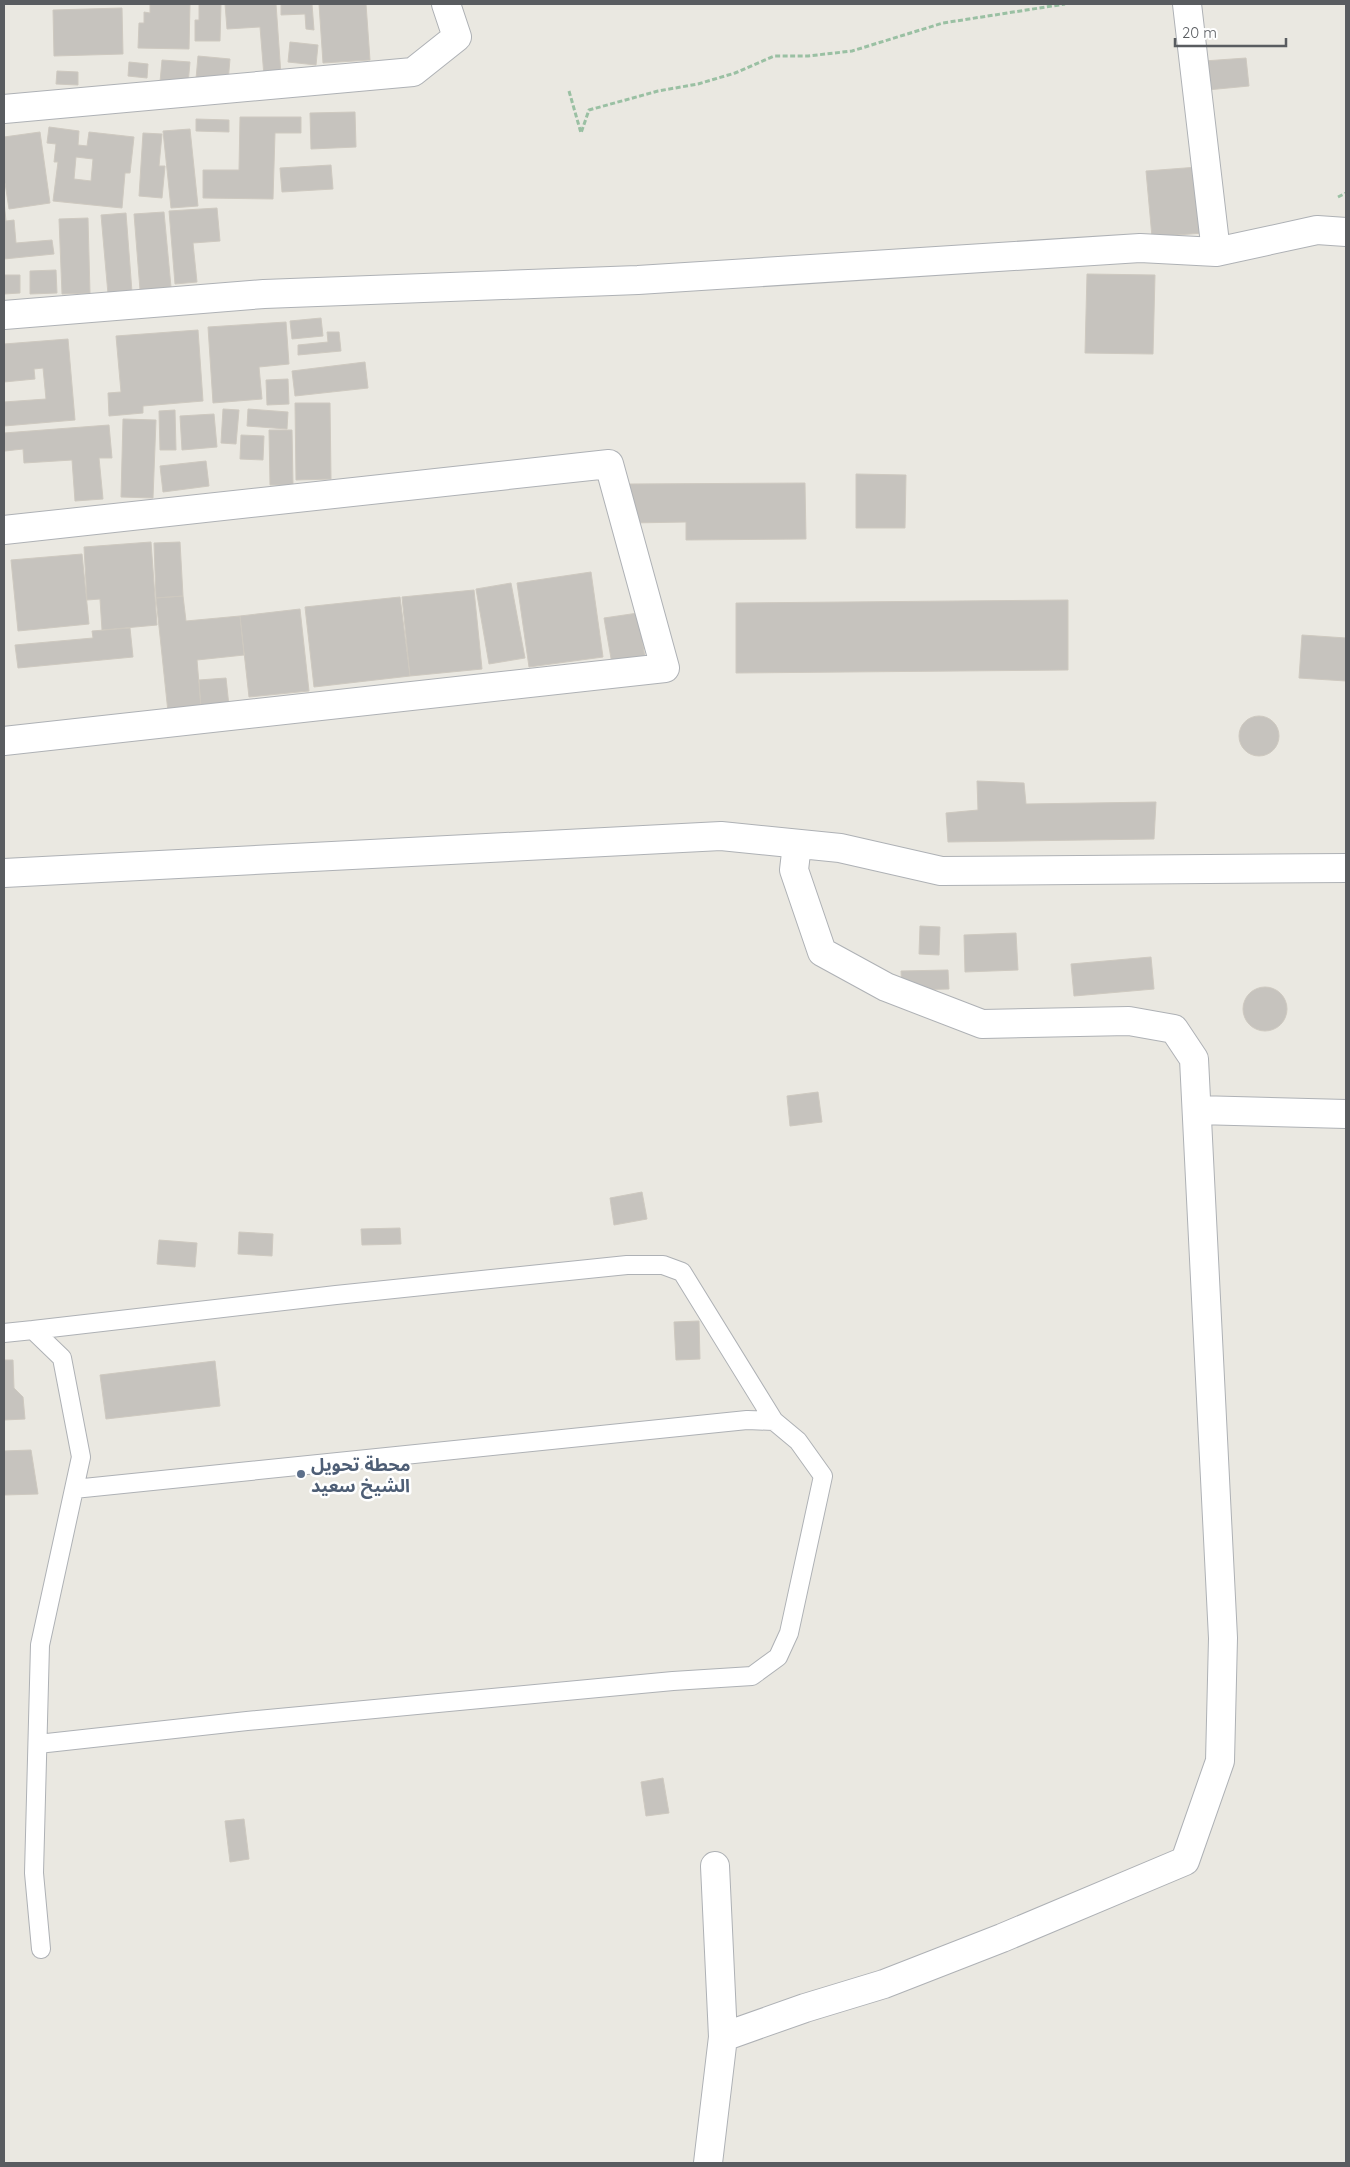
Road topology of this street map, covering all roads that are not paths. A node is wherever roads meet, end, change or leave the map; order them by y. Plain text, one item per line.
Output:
1 (446, 4) edge
2 (1188, 4) edge
3 (4, 109) edge
4 (1346, 232) edge
5 (1216, 252) junction
6 (4, 315) edge
7 (4, 530) edge
8 (4, 741) edge
9 (797, 844) junction
10 (1346, 868) edge
11 (4, 873) edge
12 (1197, 1110) junction
13 (1346, 1114) edge
14 (33, 1330) junction
15 (4, 1333) edge
16 (774, 1421) junction
17 (74, 1489) junction
18 (38, 1744) junction
19 (715, 1866) dead end
20 (41, 1949) dead end
21 (723, 2037) junction
22 (708, 2163) edge

1 - 3 street
2 - 5 street
4 - 5 street
5 - 6 street
7 - 8 street
9 - 10 street
9 - 11 street
9 - 12 street
12 - 13 street
12 - 21 street
14 - 15 lane
14 - 16 lane
14 - 17 lane
16 - 17 lane
16 - 18 lane
17 - 18 lane
18 - 20 lane
19 - 21 street
21 - 22 street

